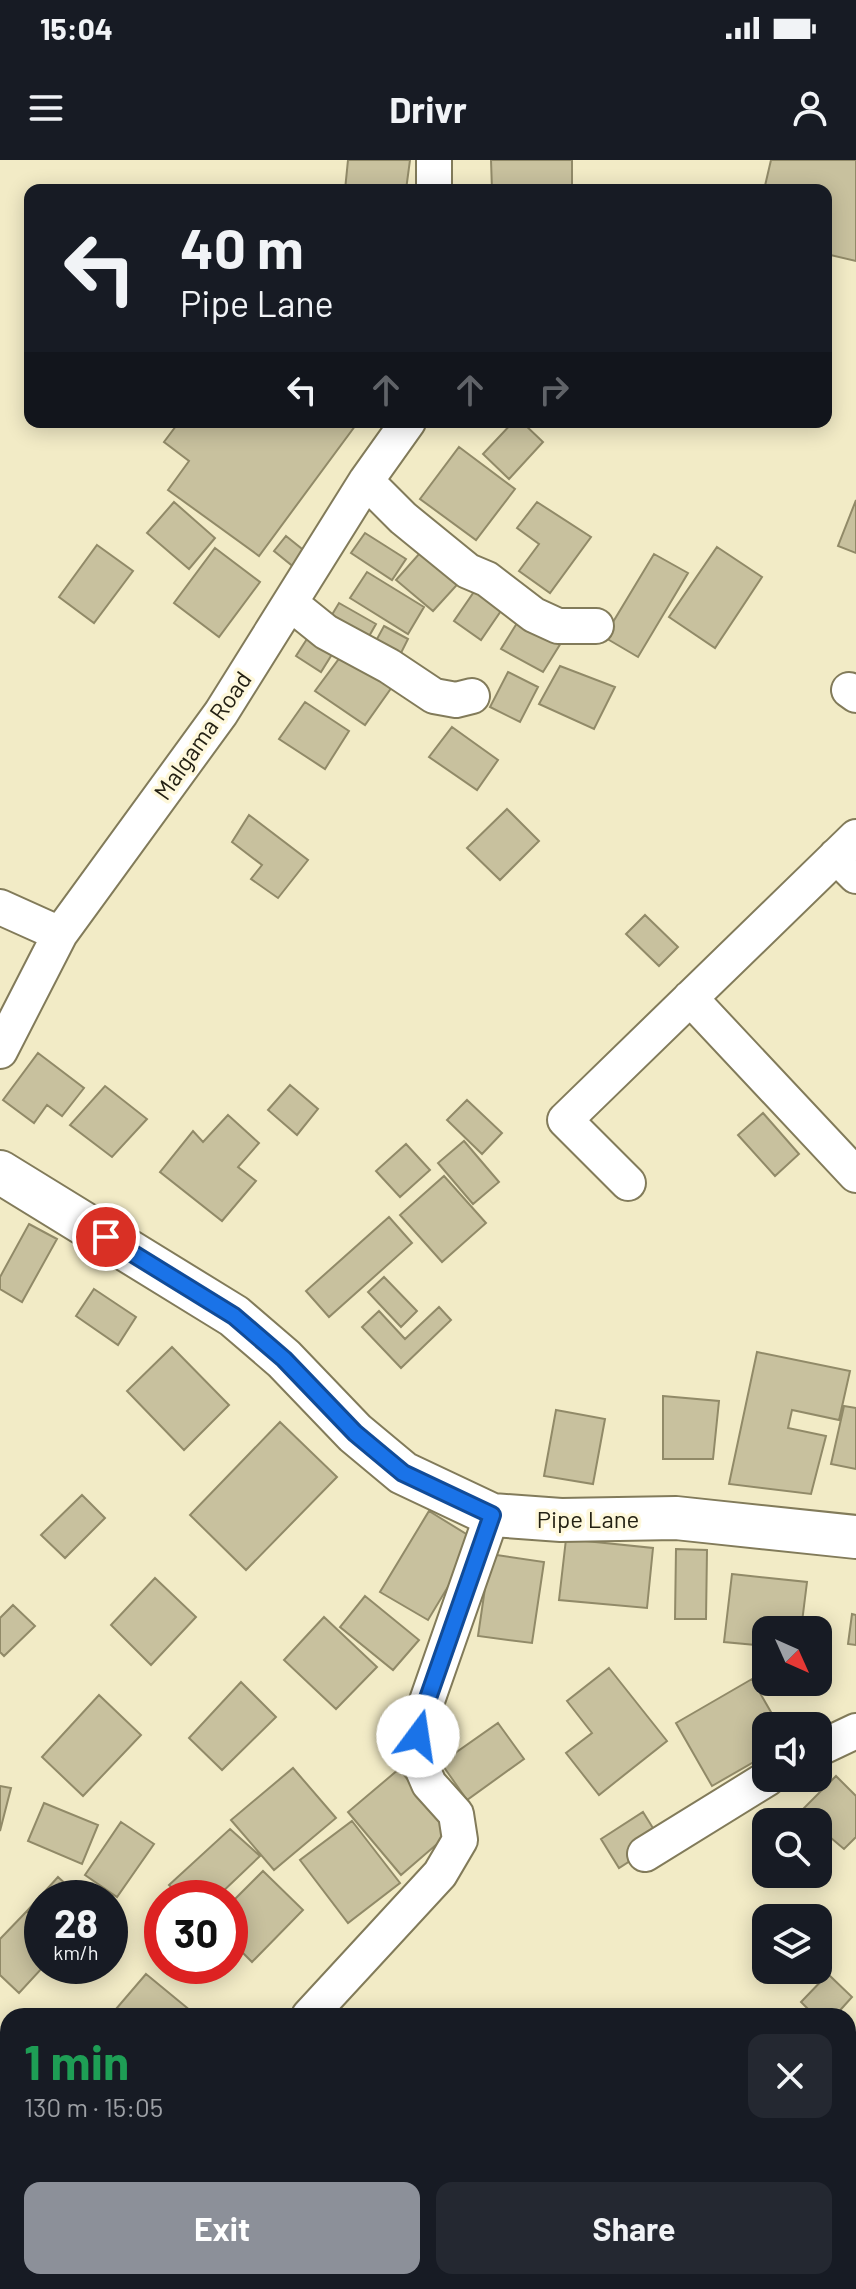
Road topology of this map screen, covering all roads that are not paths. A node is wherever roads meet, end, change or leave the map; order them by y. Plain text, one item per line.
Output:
1 (434, 160) edge
2 (434, 184) edge
3 (404, 428) edge
4 (366, 481) junction
5 (290, 603) junction
6 (596, 626) dead end
7 (472, 696) dead end
8 (849, 856) edge
9 (0, 907) edge
10 (60, 934) junction
11 (690, 998) junction
12 (0, 1051) edge
13 (0, 1172) edge
14 (856, 1175) edge
15 (628, 1183) dead end
16 (492, 1515) junction
17 (856, 1537) edge
18 (856, 1731) edge
19 (832, 1742) edge
20 (752, 1788) edge
21 (645, 1854) dead end
22 (316, 2008) edge

1 - 2 street
3 - 4 street, Malgama Road
4 - 5 street, Malgama Road
4 - 6 street
5 - 7 street
5 - 10 street, Malgama Road
8 - 11 street
9 - 10 street
10 - 12 street, Malgama Road
11 - 14 street
11 - 15 street
13 - 16 street, Pipe Lane
16 - 17 street, Pipe Lane
16 - 22 street
18 - 19 street
20 - 21 street

